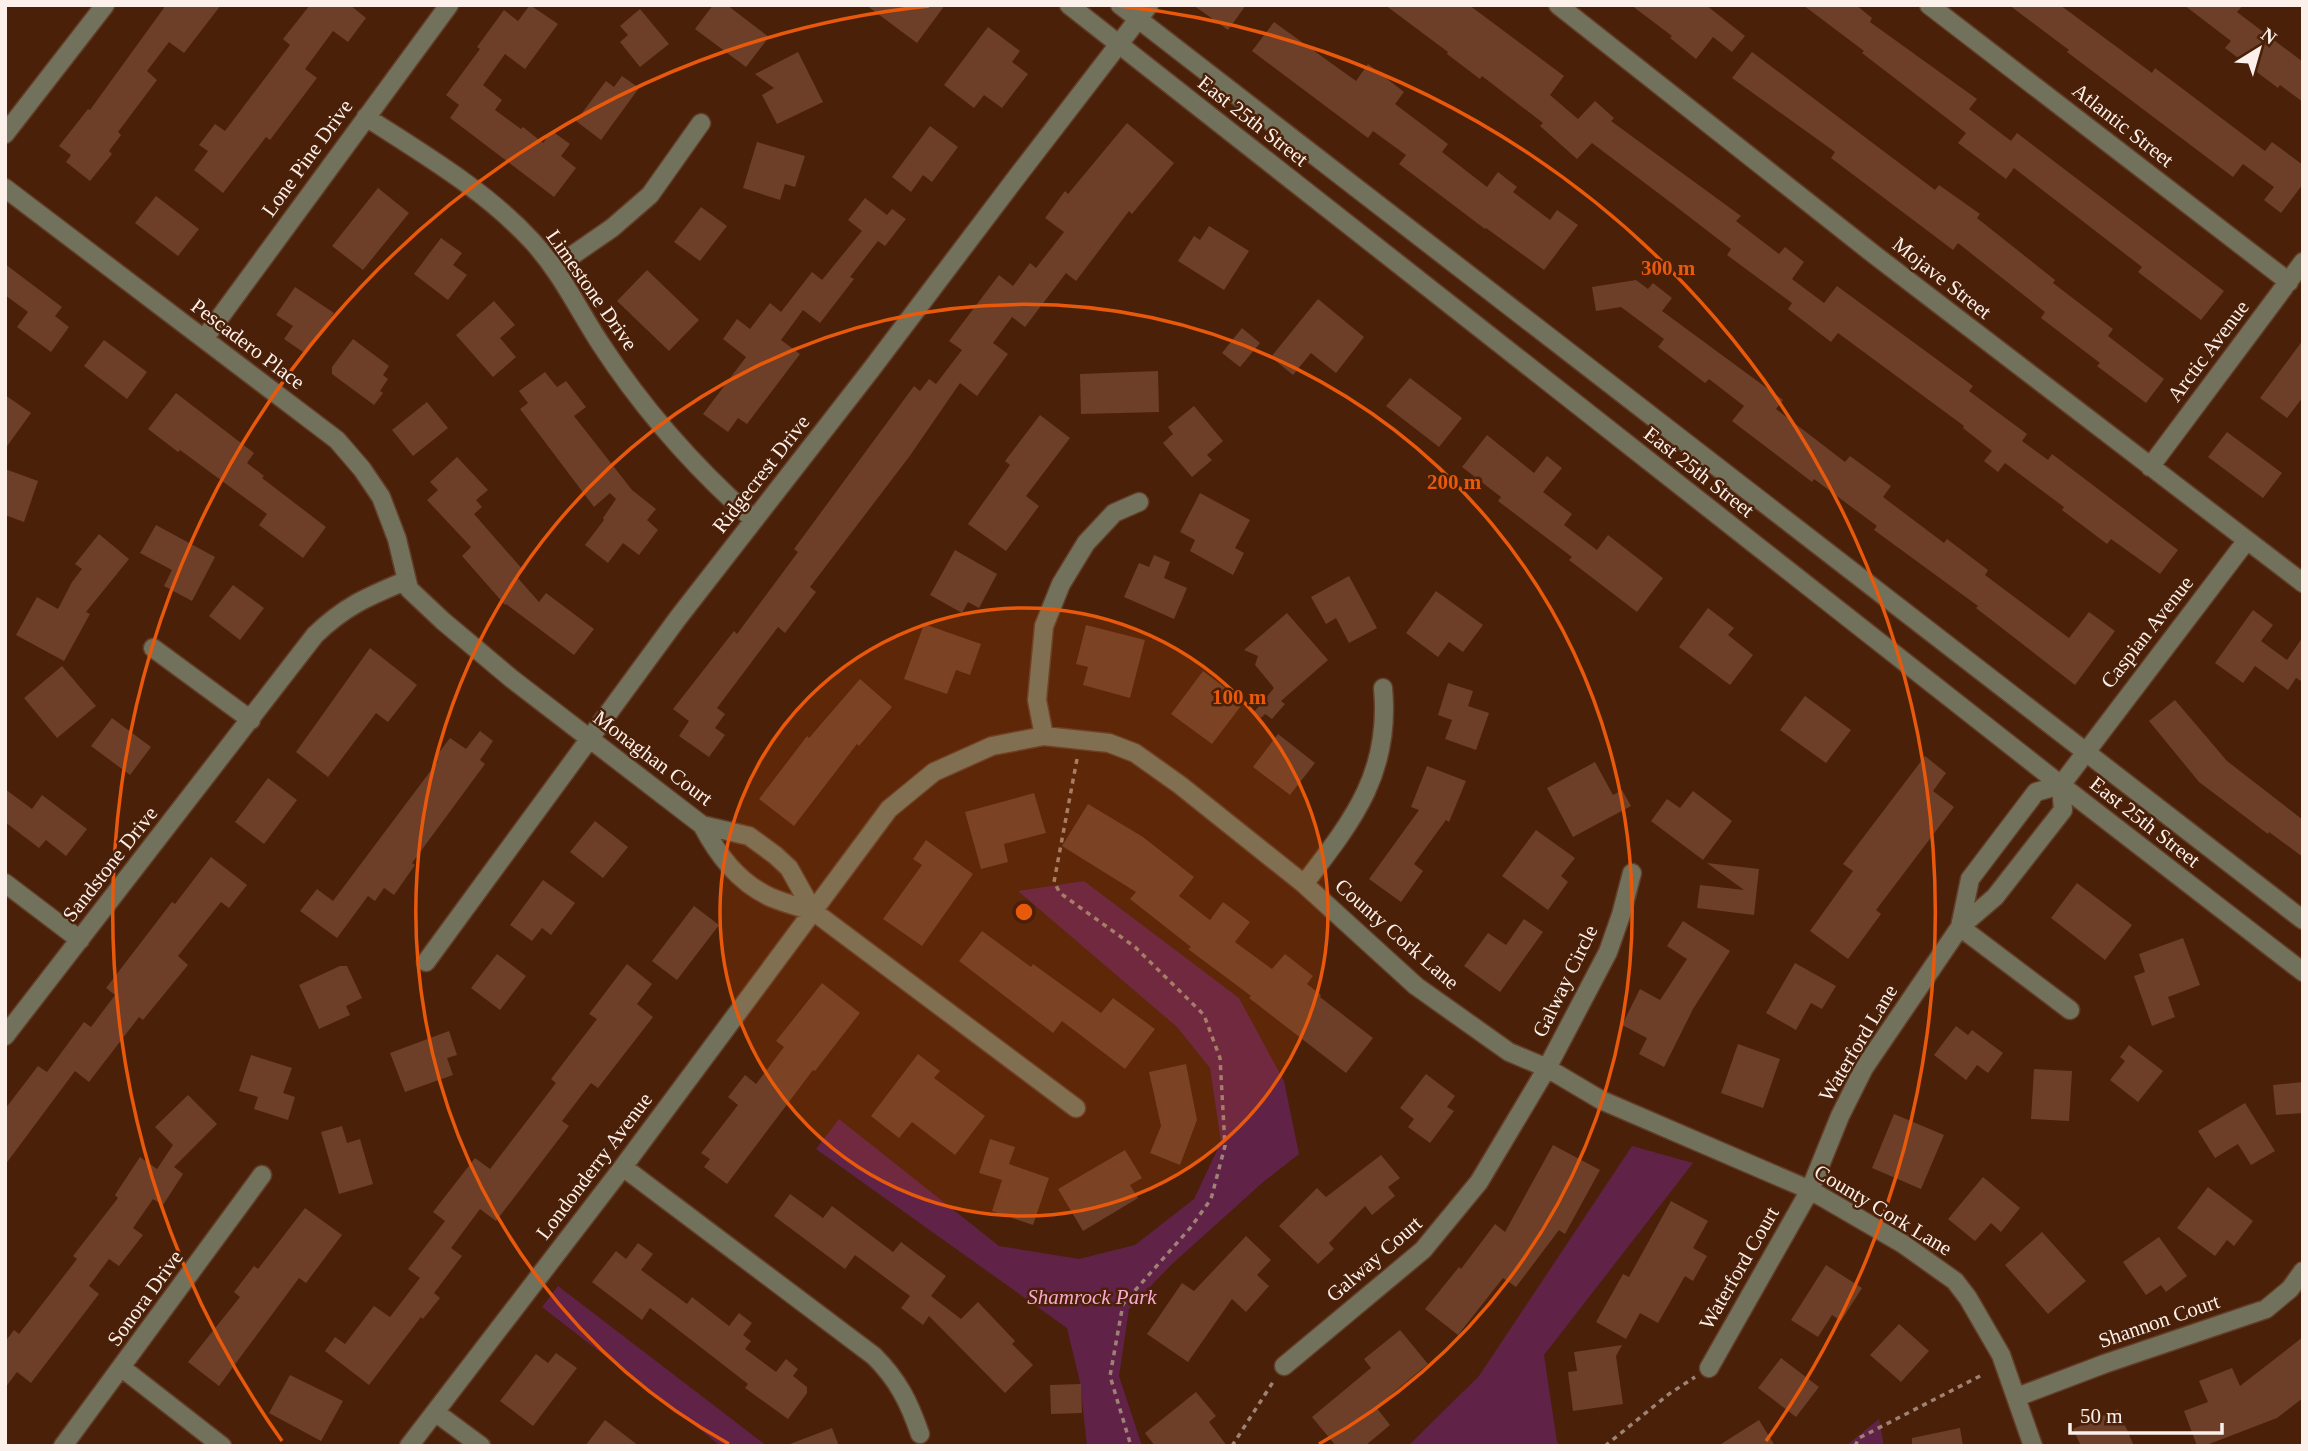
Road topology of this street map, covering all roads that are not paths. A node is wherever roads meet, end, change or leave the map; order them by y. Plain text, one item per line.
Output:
1 (105, 5) edge
2 (449, 5) edge
3 (1069, 5) edge
4 (1120, 5) edge
5 (1558, 5) edge
6 (1929, 5) edge
7 (1143, 12) edge
8 (1118, 44) junction
9 (366, 117) junction
10 (701, 122) dead end
11 (5, 134) edge
12 (5, 188) edge
13 (2303, 262) edge
14 (554, 268) junction
15 (2288, 282) junction
16 (204, 339) junction
17 (2150, 467) junction
18 (1139, 502) dead end
19 (754, 520) junction
20 (2247, 540) junction
21 (405, 581) junction
22 (2303, 583) edge
23 (153, 648) dead end
24 (1382, 688) dead end
25 (251, 720) junction
26 (1044, 736) junction
27 (590, 739) junction
28 (2084, 751) junction
29 (2061, 785) junction
30 (702, 825) junction
31 (1632, 873) dead end
32 (5, 883) edge
33 (1304, 884) junction
34 (813, 911) junction
35 (2303, 920) edge
36 (1960, 927) junction
37 (80, 940) junction
38 (426, 962) dead end
39 (2303, 972) edge
40 (2070, 1010) dead end
41 (5, 1036) edge
42 (1547, 1068) junction
43 (1076, 1108) dead end
44 (623, 1167) junction
45 (262, 1175) dead end
46 (1810, 1190) junction
47 (2303, 1271) edge
48 (1284, 1366) road end
49 (122, 1368) junction
50 (1709, 1368) road end
51 (2017, 1397) junction
52 (435, 1412) junction
53 (920, 1434) dead end
54 (63, 1446) edge
55 (222, 1446) edge
56 (409, 1446) edge
57 (481, 1446) edge
58 (2033, 1446) edge

1 - 11 street
2 - 9 street, Lone Pine Drive
3 - 8 street, East 25th Street
4 - 7 street, East 25th Street
5 - 17 street, Mojave Street
6 - 15 street, Atlantic Street
7 - 8 street, Ridgecrest Drive
7 - 28 street, East 25th Street
8 - 19 street, Ridgecrest Drive
8 - 29 street, East 25th Street
9 - 14 street, Limestone Drive
9 - 16 street, Lone Pine Drive
10 - 14 street
12 - 16 street, Pescadero Place
13 - 15 street, Arctic Avenue
14 - 19 street, Limestone Drive
15 - 17 street, Arctic Avenue
16 - 21 street, Pescadero Place
17 - 20 street, Mojave Street
18 - 26 street
19 - 27 street, Ridgecrest Drive
20 - 22 street, Mojave Street
20 - 28 street, Caspian Avenue
21 - 25 street, Sandstone Drive
21 - 27 street, Monaghan Court
23 - 25 street
24 - 33 street
25 - 37 street, Sandstone Drive
26 - 33 street, County Cork Lane
26 - 34 street, County Cork Lane
27 - 30 street, Monaghan Court
27 - 38 street, Ridgecrest Drive
28 - 29 street, Waterford Lane
28 - 35 street, East 25th Street
29 - 36 street, Waterford Lane
29 - 36 street, Waterford Lane
29 - 39 street, East 25th Street
30 - 34 street
30 - 34 street, Monaghan Court
31 - 42 street, Galway Circle
32 - 37 street
33 - 42 street, County Cork Lane
34 - 43 street, Monaghan Court
34 - 44 street, Londonderry Avenue
36 - 40 street
36 - 46 street, Waterford Lane
37 - 41 street, Sandstone Drive
42 - 46 street, County Cork Lane
42 - 48 street, Galway Court
44 - 52 street, Londonderry Avenue
44 - 53 street
45 - 49 street, Sonora Drive
46 - 50 street, Waterford Court
46 - 51 street, County Cork Lane
47 - 51 street, Shannon Court
49 - 54 street, Sonora Drive
49 - 55 street
51 - 58 street, County Cork Lane
52 - 56 street, Londonderry Avenue
52 - 57 street

